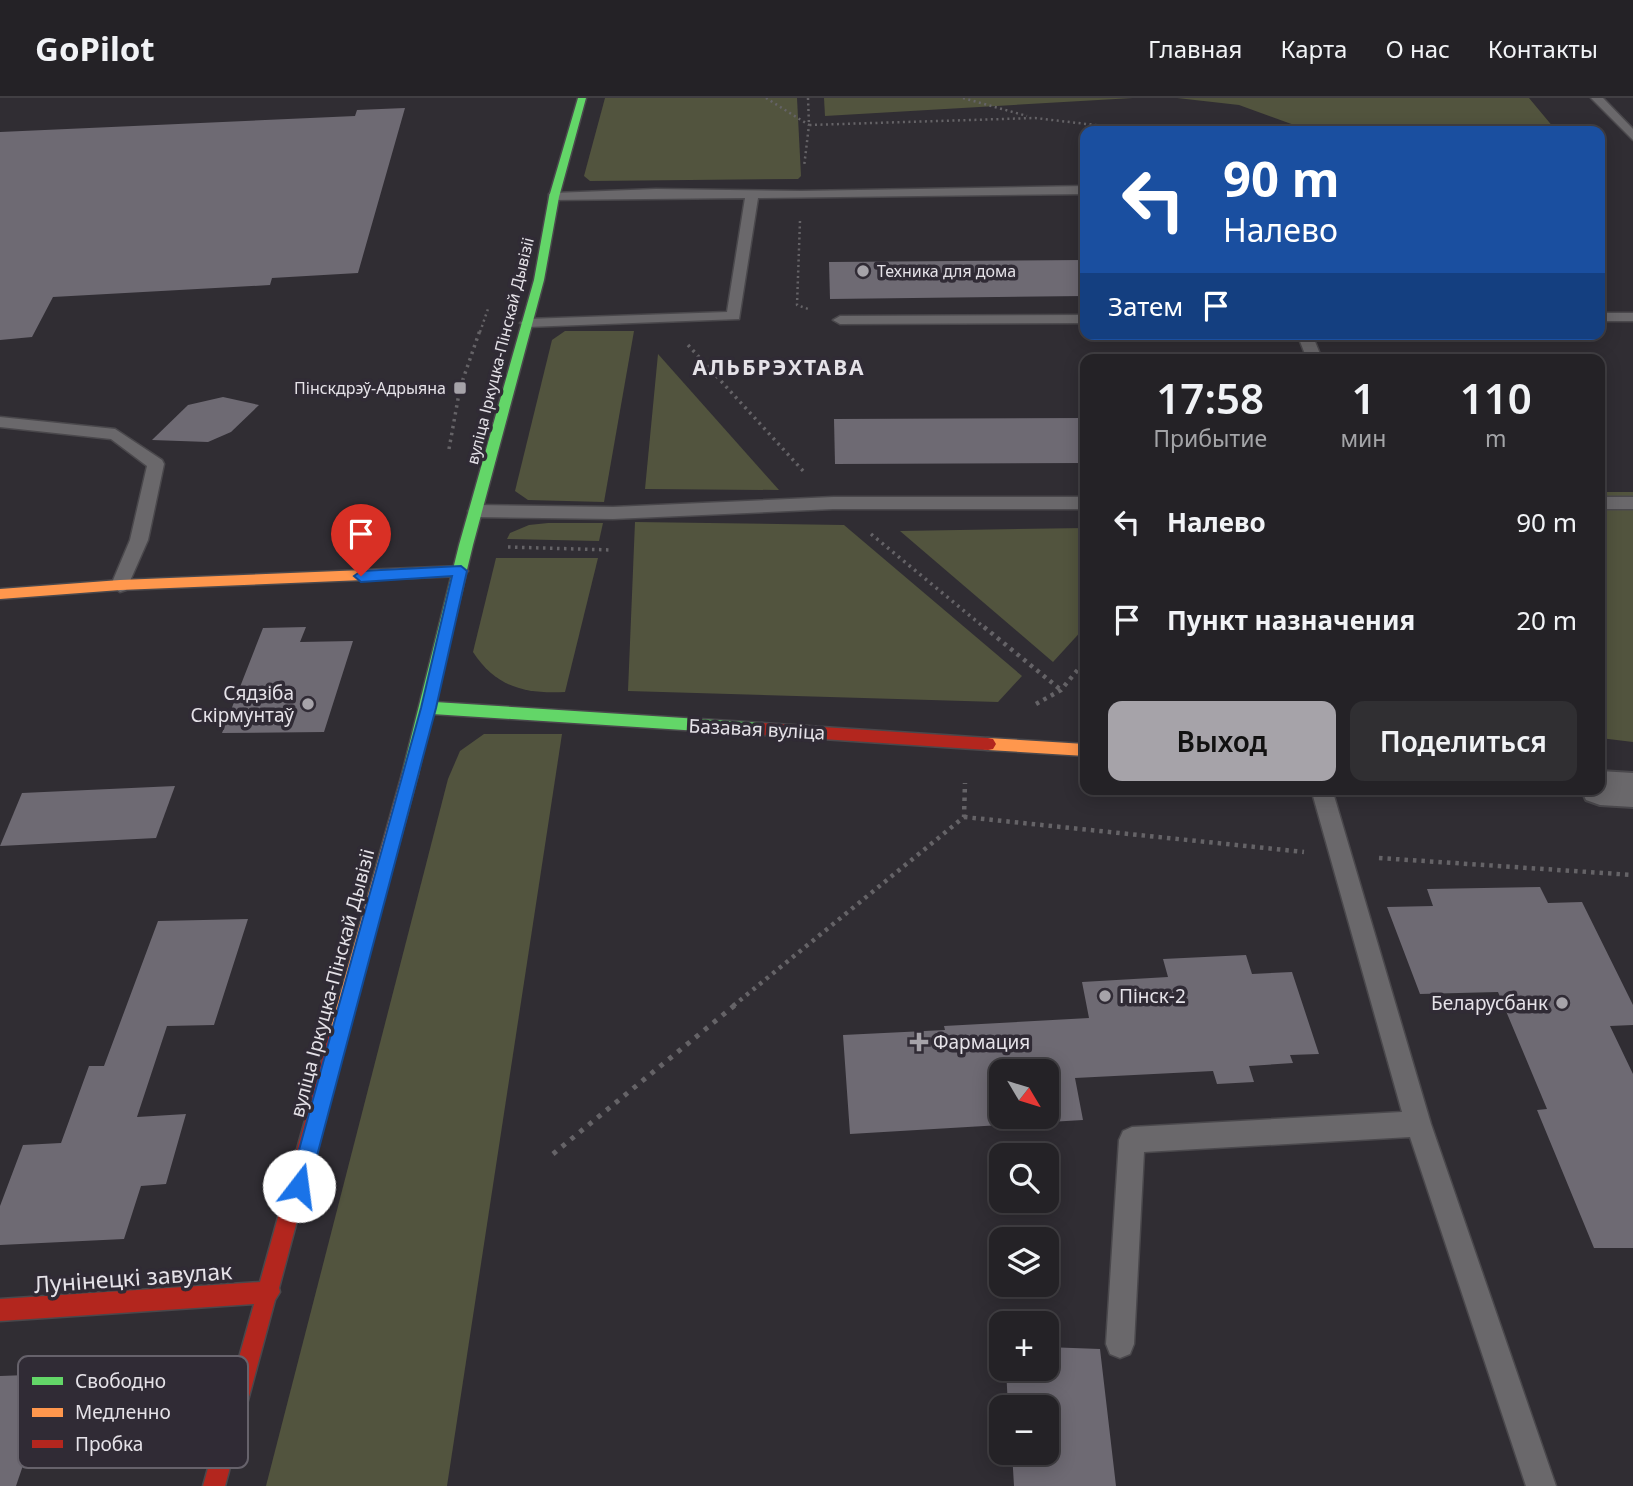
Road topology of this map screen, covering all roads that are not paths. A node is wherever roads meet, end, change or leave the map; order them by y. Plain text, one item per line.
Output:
1 (582, 98) edge
2 (1597, 98) edge
3 (1633, 136) edge
4 (1080, 190) edge
5 (752, 194) junction
6 (554, 197) junction
7 (1605, 317) edge
8 (1633, 317) edge
9 (1080, 319) edge
10 (840, 320) dead end
11 (527, 323) junction
12 (0, 422) edge
13 (1080, 503) edge
14 (1605, 503) edge
15 (1633, 503) edge
16 (477, 511) junction
17 (461, 571) junction
18 (120, 585) junction
19 (0, 594) edge
20 (428, 708) junction
21 (1080, 750) edge
22 (1605, 788) edge
23 (1633, 790) edge
24 (1323, 795) edge
25 (1418, 1124) junction
26 (270, 1292) junction
27 (0, 1310) edge
28 (1120, 1344) dead end
29 (248, 1370) edge
30 (220, 1468) edge
31 (215, 1486) edge
32 (1541, 1486) edge

1 - 6 main road, вуліца Іркуцка-Пінскай Дывізіі
2 - 3 lane
4 - 5 lane
5 - 6 lane
5 - 11 lane
6 - 11 main road, вуліца Іркуцка-Пінскай Дывізіі
7 - 8 lane
9 - 10 lane
11 - 16 main road, вуліца Іркуцка-Пінскай Дывізіі
12 - 18 lane
13 - 16 lane
14 - 15 lane
16 - 17 main road, вуліца Іркуцка-Пінскай Дывізіі
17 - 18 main road
17 - 20 main road, вуліца Іркуцка-Пінскай Дывізіі
18 - 19 main road
20 - 21 main road, Базавая вуліца
20 - 26 main road, вуліца Іркуцка-Пінскай Дывізіі
22 - 23 street
24 - 25 lane
25 - 28 lane
25 - 32 lane
26 - 27 main road, Лунінецкі завулак
26 - 29 main road, вуліца Іркуцка-Пінскай Дывізіі
30 - 31 main road, вуліца Іркуцка-Пінскай Дывізіі

